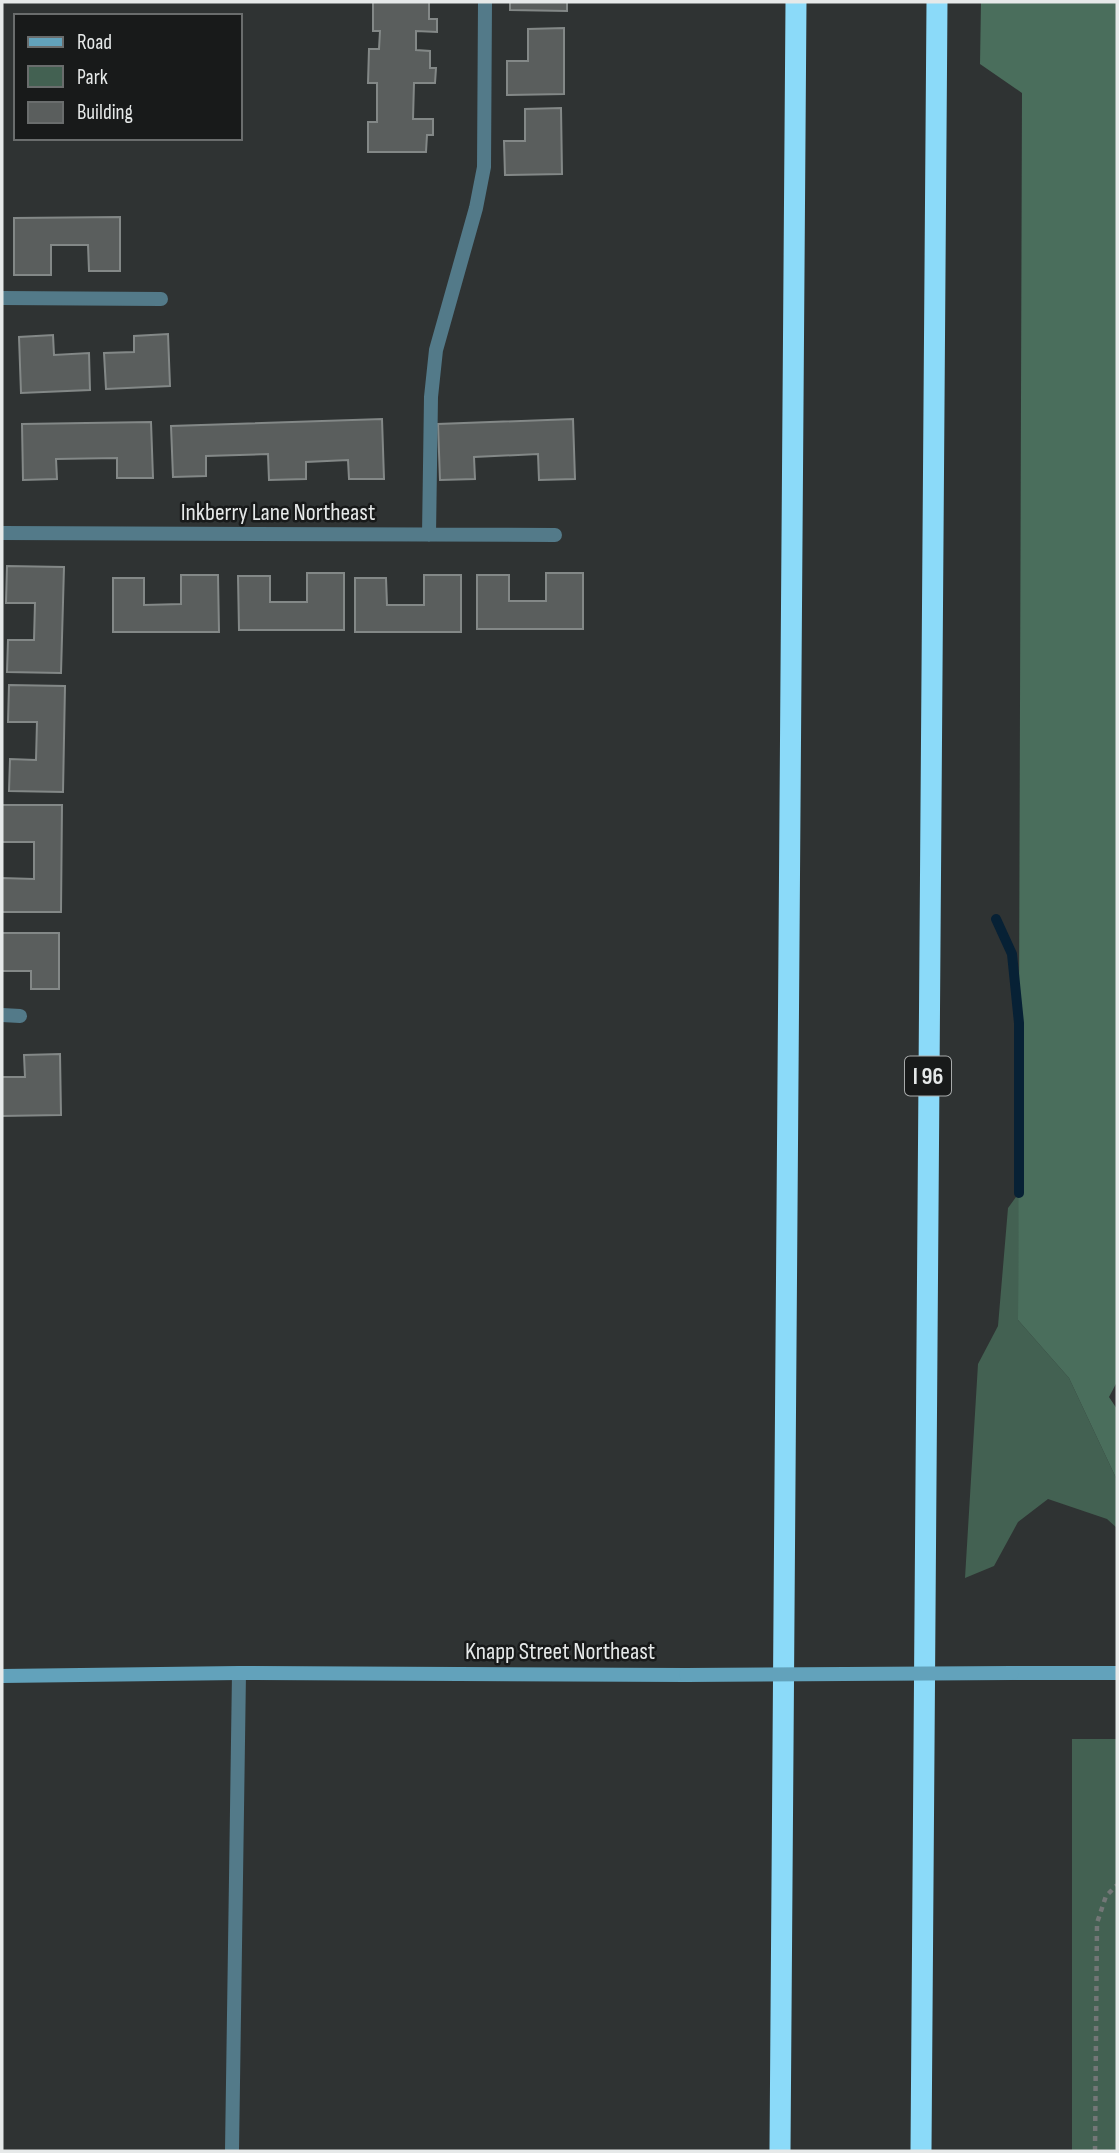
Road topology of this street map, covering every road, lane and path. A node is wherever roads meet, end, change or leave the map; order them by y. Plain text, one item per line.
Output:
1 (485, 2) edge
2 (796, 2) edge
3 (937, 2) edge
4 (2, 298) edge
5 (161, 299) dead end
6 (2, 533) edge
7 (429, 535) junction
8 (555, 535) dead end
9 (2, 1015) edge
10 (20, 1016) dead end
11 (239, 1673) junction
12 (1117, 1673) edge
13 (2, 1676) edge
14 (1117, 1885) edge
15 (232, 2151) edge
16 (780, 2151) edge
17 (921, 2151) edge
18 (1095, 2151) edge

1 - 7 street
2 - 16 highway
3 - 17 highway, I 96
4 - 5 street
6 - 7 street, Inkberry Lane Northeast
7 - 8 street, Inkberry Lane Northeast
9 - 10 street
11 - 12 main road, Knapp Street Northeast, bridge
11 - 13 main road, Knapp Street Northeast
11 - 15 street
14 - 18 path

